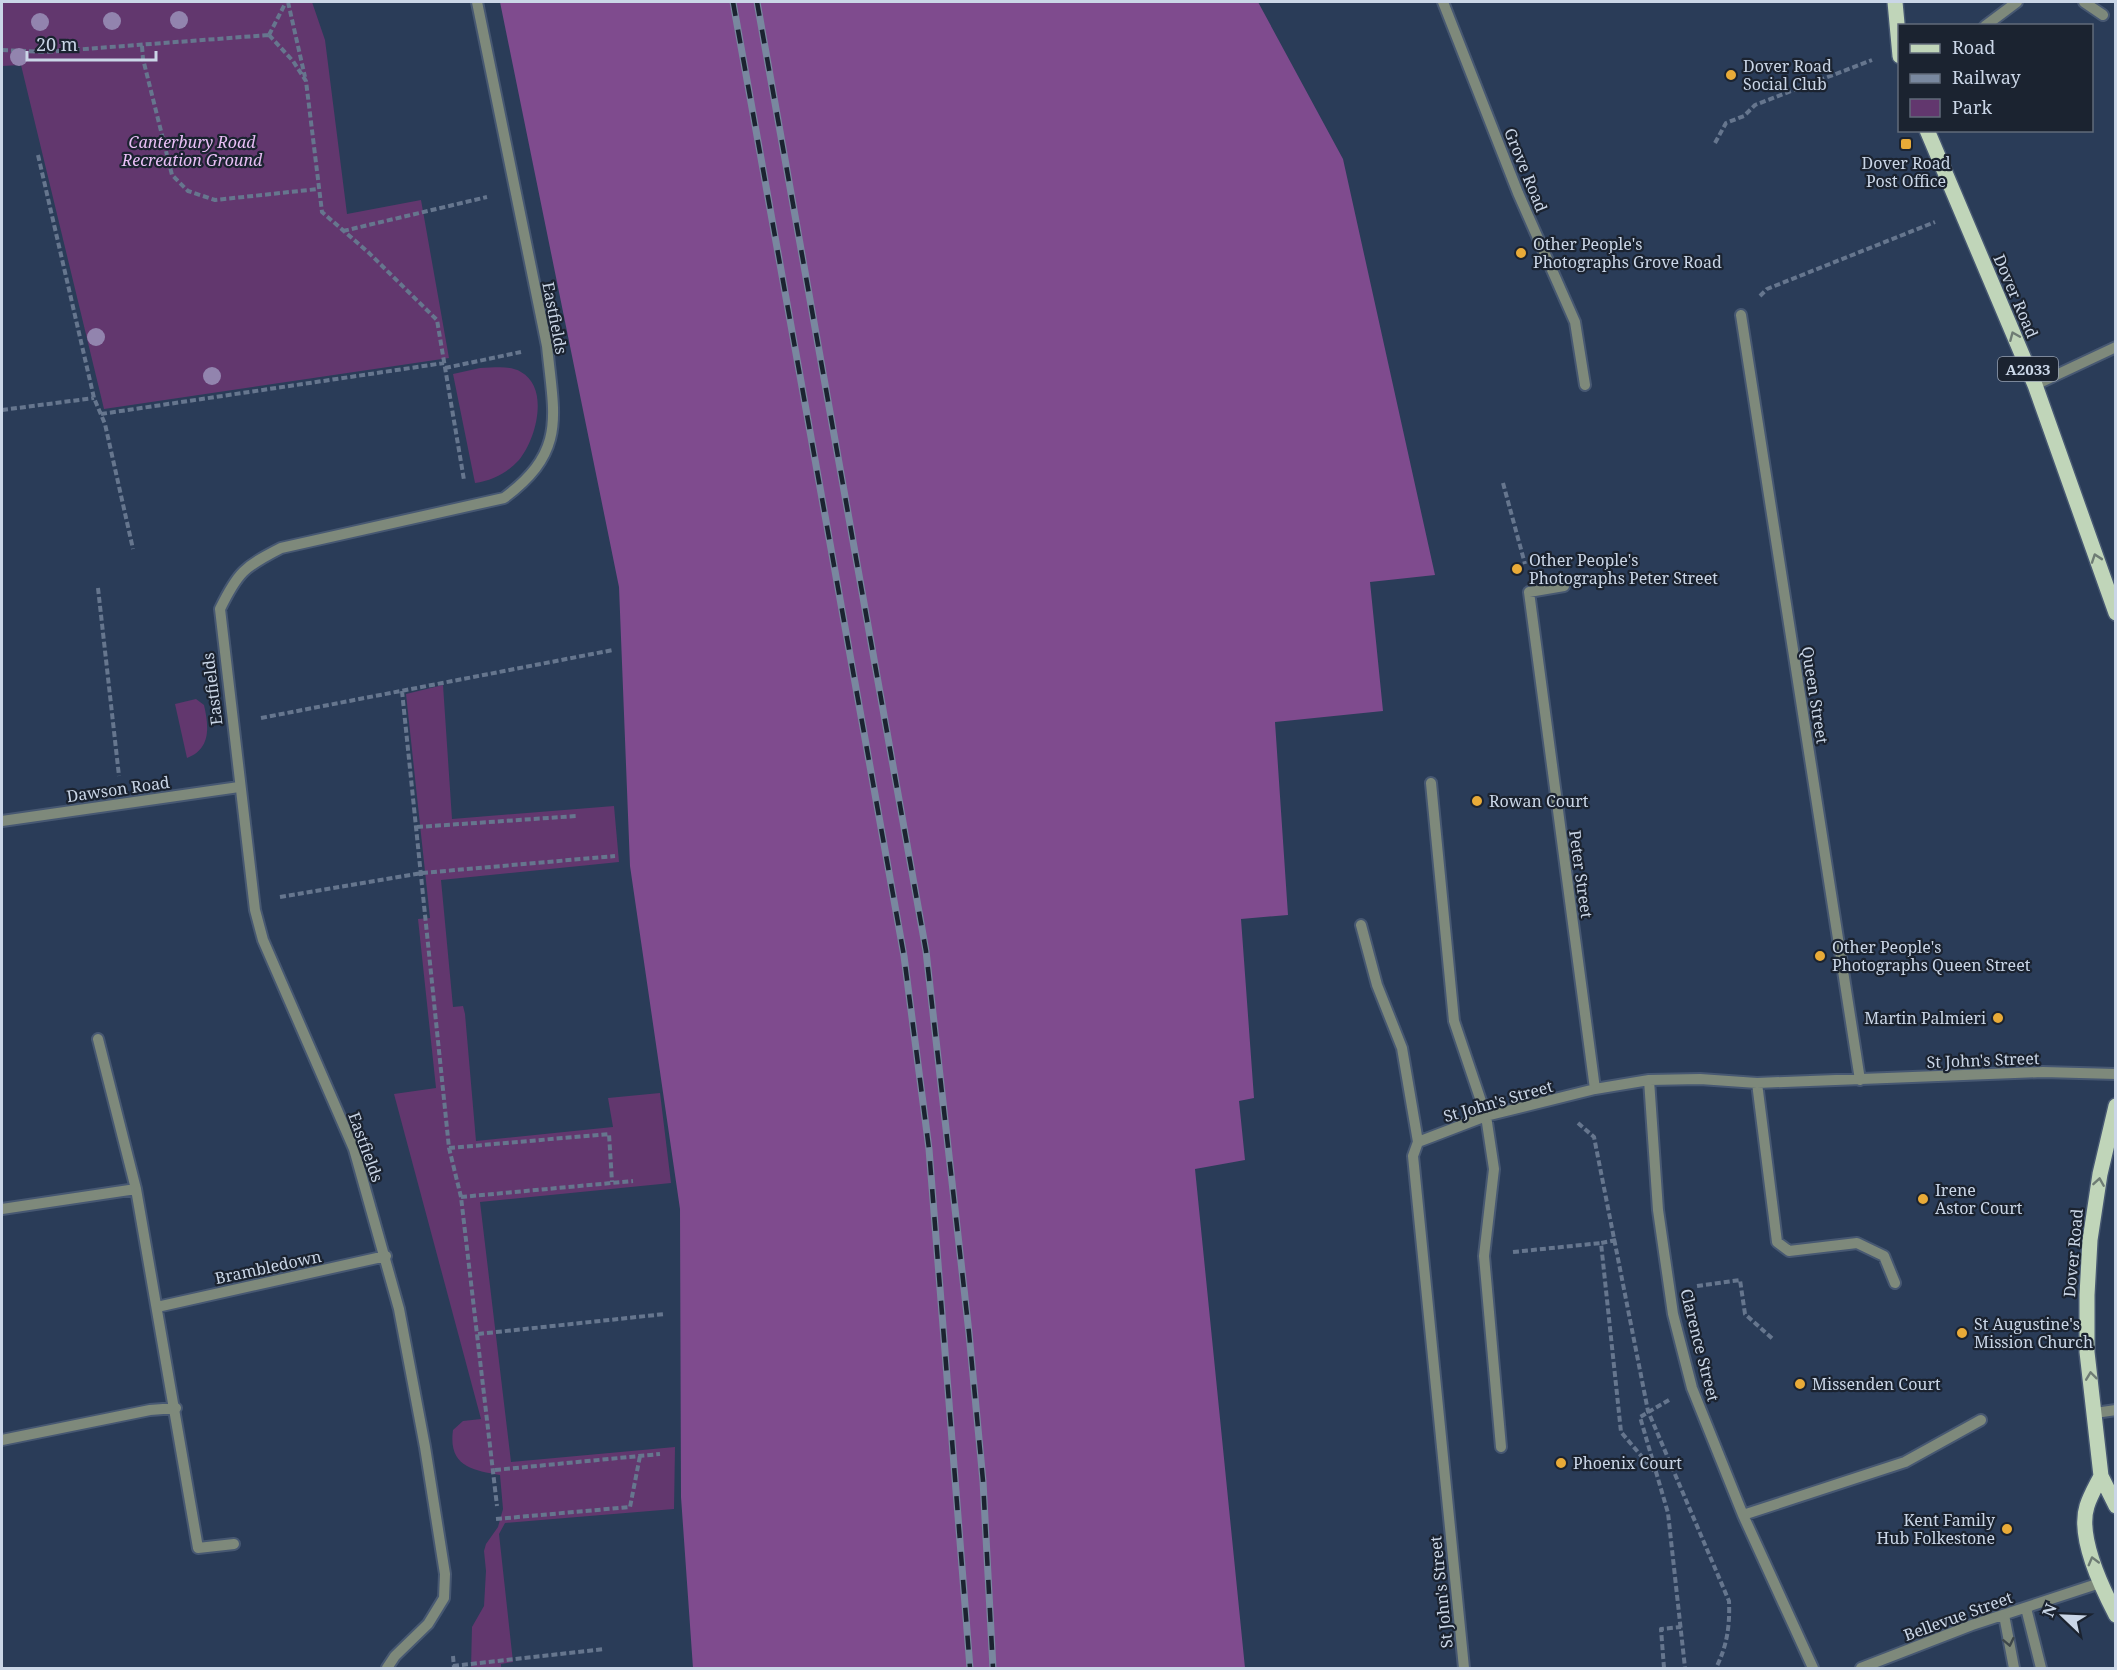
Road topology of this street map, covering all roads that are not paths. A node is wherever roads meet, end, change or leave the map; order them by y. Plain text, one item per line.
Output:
1 (477, 2) edge
2 (1443, 2) edge
3 (1895, 2) edge
4 (2017, 2) edge
5 (2084, 2) edge
6 (2103, 15) dead end
7 (1988, 24) edge
8 (1898, 42) edge
9 (1928, 132) edge
10 (1741, 315) road end
11 (2115, 347) edge
12 (1585, 385) dead end
13 (2035, 385) junction
14 (1564, 586) dead end
15 (2115, 613) edge
16 (1431, 783) dead end
17 (239, 788) junction
18 (2, 821) edge
19 (1361, 925) dead end
20 (98, 1039) dead end
21 (2115, 1074) edge
22 (1650, 1080) junction
23 (1860, 1080) junction
24 (1757, 1083) junction
25 (1595, 1089) junction
26 (2115, 1106) edge
27 (1486, 1116) junction
28 (1418, 1142) junction
29 (136, 1189) junction
30 (2, 1209) edge
31 (386, 1256) junction
32 (1895, 1283) dead end
33 (157, 1307) junction
34 (2115, 1410) edge
35 (2095, 1413) junction
36 (177, 1414) junction
37 (1981, 1420) dead end
38 (2, 1440) edge
39 (1501, 1447) dead end
40 (2101, 1476) junction
41 (2115, 1506) edge
42 (1743, 1515) junction
43 (234, 1544) dead end
44 (2100, 1583) junction
45 (2026, 1608) junction
46 (2004, 1615) junction
47 (2115, 1615) edge
48 (387, 1668) edge
49 (1464, 1668) edge
50 (1813, 1668) edge
51 (1861, 1668) edge
52 (2014, 1668) edge
53 (2041, 1668) edge

1 - 17 street, Eastfields
2 - 12 street, Grove Road
3 - 8 main road
4 - 7 street
5 - 6 street
13 -> 9 main road, Dover Road / A2033
10 - 23 street, Queen Street
11 - 13 street
15 -> 13 main road, Dover Road / A2033
14 - 25 street, Peter Street
16 - 27 street
17 - 18 street, Dawson Road
17 - 31 street, Eastfields
19 - 28 street
20 - 29 street
21 - 23 street, St John's Street
22 - 24 street, St John's Street
22 - 25 street, St John's Street
22 - 42 street, Clarence Street
23 - 24 street, St John's Street
24 - 32 street
25 - 27 street, St John's Street
35 -> 26 main road, Dover Road
27 - 28 street, St John's Street
27 - 39 street
28 - 49 street, St John's Street
29 - 30 street
29 - 33 street
31 - 33 street, Brambledown
31 - 48 street, Eastfields
33 - 36 street
34 - 35 street
35 - 40 main road, Dover Road
36 - 38 street
36 - 43 street
37 - 42 street
40 - 41 main road
44 -> 40 main road
42 - 50 street, Clarence Street
44 - 45 street, Bellevue Street
44 - 47 main road
45 - 46 street, Bellevue Street
45 - 53 street
46 - 51 street, Bellevue Street
46 -> 52 street

